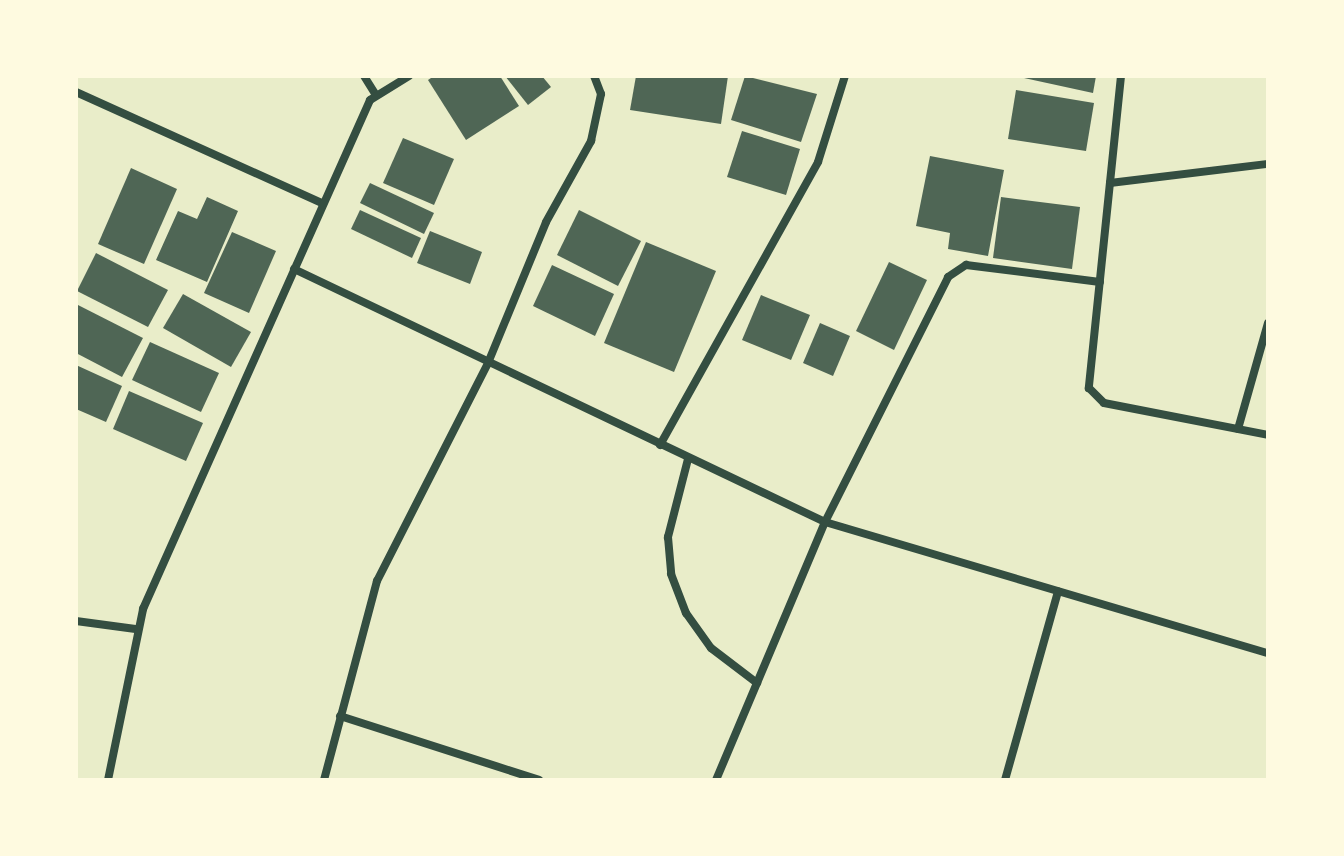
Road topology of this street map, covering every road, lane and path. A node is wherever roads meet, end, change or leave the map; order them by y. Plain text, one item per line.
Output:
1 (364, 76) edge
2 (409, 76) edge
3 (594, 76) edge
4 (845, 76) edge
5 (1121, 76) edge
6 (76, 92) edge
7 (376, 95) junction
8 (1268, 164) edge
9 (1110, 183) junction
10 (322, 203) junction
11 (294, 269) junction
12 (1100, 282) junction
13 (1268, 323) edge
14 (488, 363) junction
15 (1238, 429) junction
16 (1268, 435) edge
17 (660, 445) junction
18 (688, 459) junction
19 (825, 522) junction
20 (1058, 591) junction
21 (76, 621) edge
22 (135, 629) junction
23 (1268, 653) edge
24 (757, 683) junction
25 (340, 716) junction
26 (535, 779) edge
27 (108, 780) edge
28 (324, 780) edge
29 (716, 780) edge
30 (1005, 780) edge

1 - 7 street
2 - 7 street
3 - 14 street
4 - 17 street
5 - 9 street
6 - 10 street
7 - 10 street
8 - 9 street
9 - 12 street
10 - 11 street
11 - 14 street
11 - 22 street
12 - 15 street
12 - 19 street
13 - 15 street
14 - 17 street
14 - 25 street
15 - 16 street
17 - 18 street
18 - 19 street
18 - 24 street
19 - 20 street
19 - 24 street
20 - 23 street
20 - 30 street
21 - 22 street
22 - 27 street
24 - 29 street
25 - 26 street
25 - 28 street

